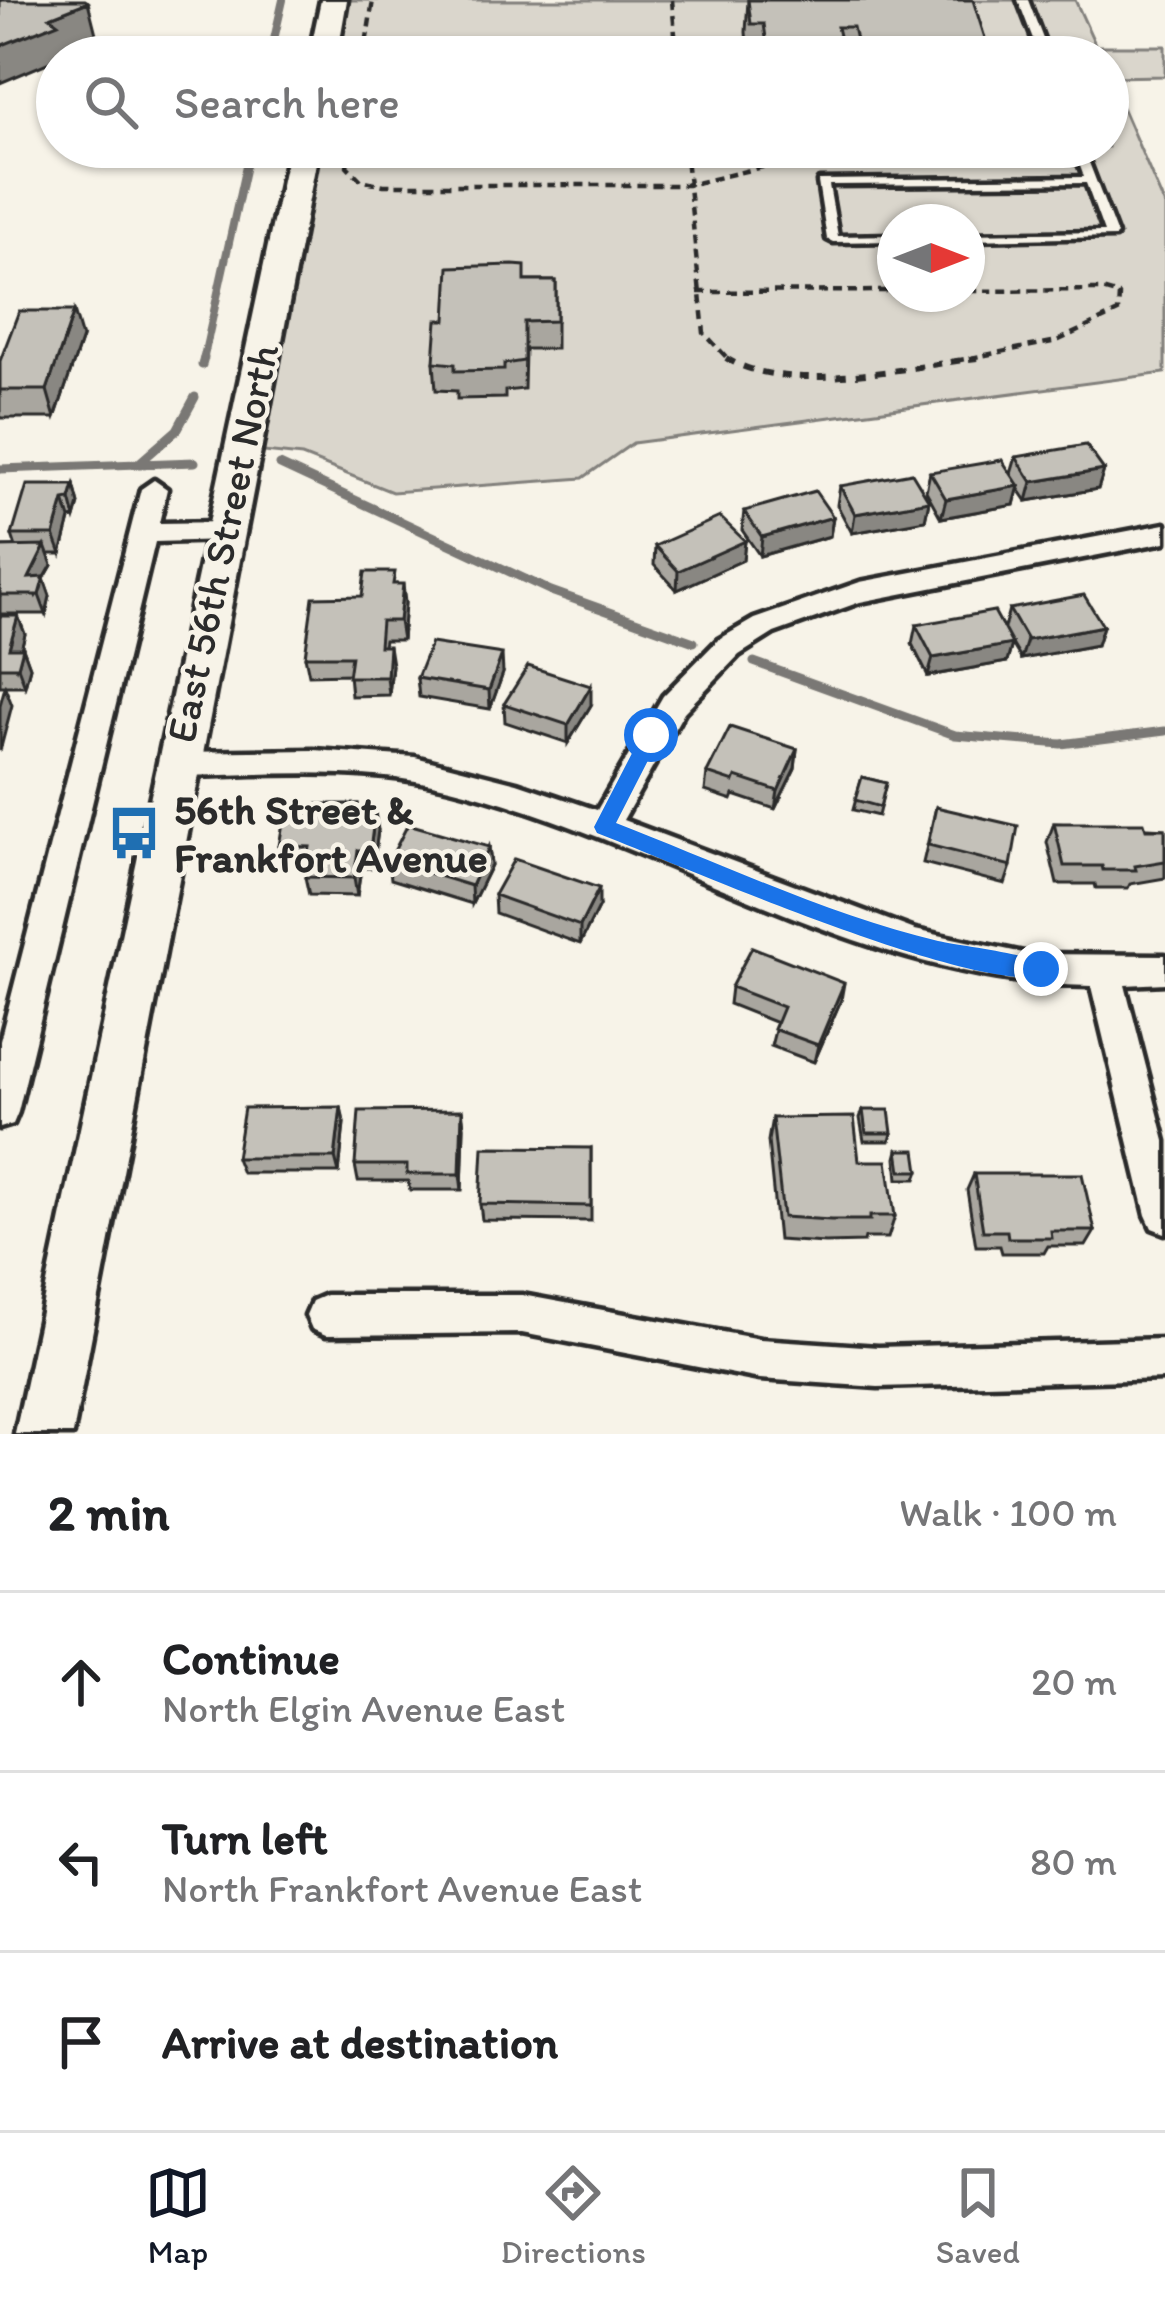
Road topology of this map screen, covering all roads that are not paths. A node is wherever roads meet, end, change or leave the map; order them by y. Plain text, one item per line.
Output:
1 (334, 0) edge
2 (1023, 0) edge
3 (327, 36) edge
4 (1037, 36) edge
5 (300, 168) edge
6 (1086, 168) edge
7 (1090, 180) junction
8 (985, 237) edge
9 (877, 238) edge
10 (154, 489) dead end
11 (224, 531) junction
12 (143, 533) junction
13 (1165, 533) edge
14 (177, 764) junction
15 (604, 827) junction
16 (1165, 969) edge
17 (1106, 972) junction
18 (0, 1112) edge
19 (1165, 1215) edge
20 (326, 1315) dead end
21 (1165, 1359) edge
22 (44, 1434) edge

1 - 3 street
2 - 4 lane
5 - 11 street, East 56th Street North
6 - 7 lane
7 - 8 lane
7 - 9 lane
10 - 12 street, East 56th Street North
11 - 12 street
11 - 14 street, East 56th Street North
12 - 18 street, East 56th Street North
13 - 15 street
14 - 15 street
14 - 22 street, East 56th Street North
15 - 17 street
16 - 17 street
17 - 19 street
20 - 21 street

